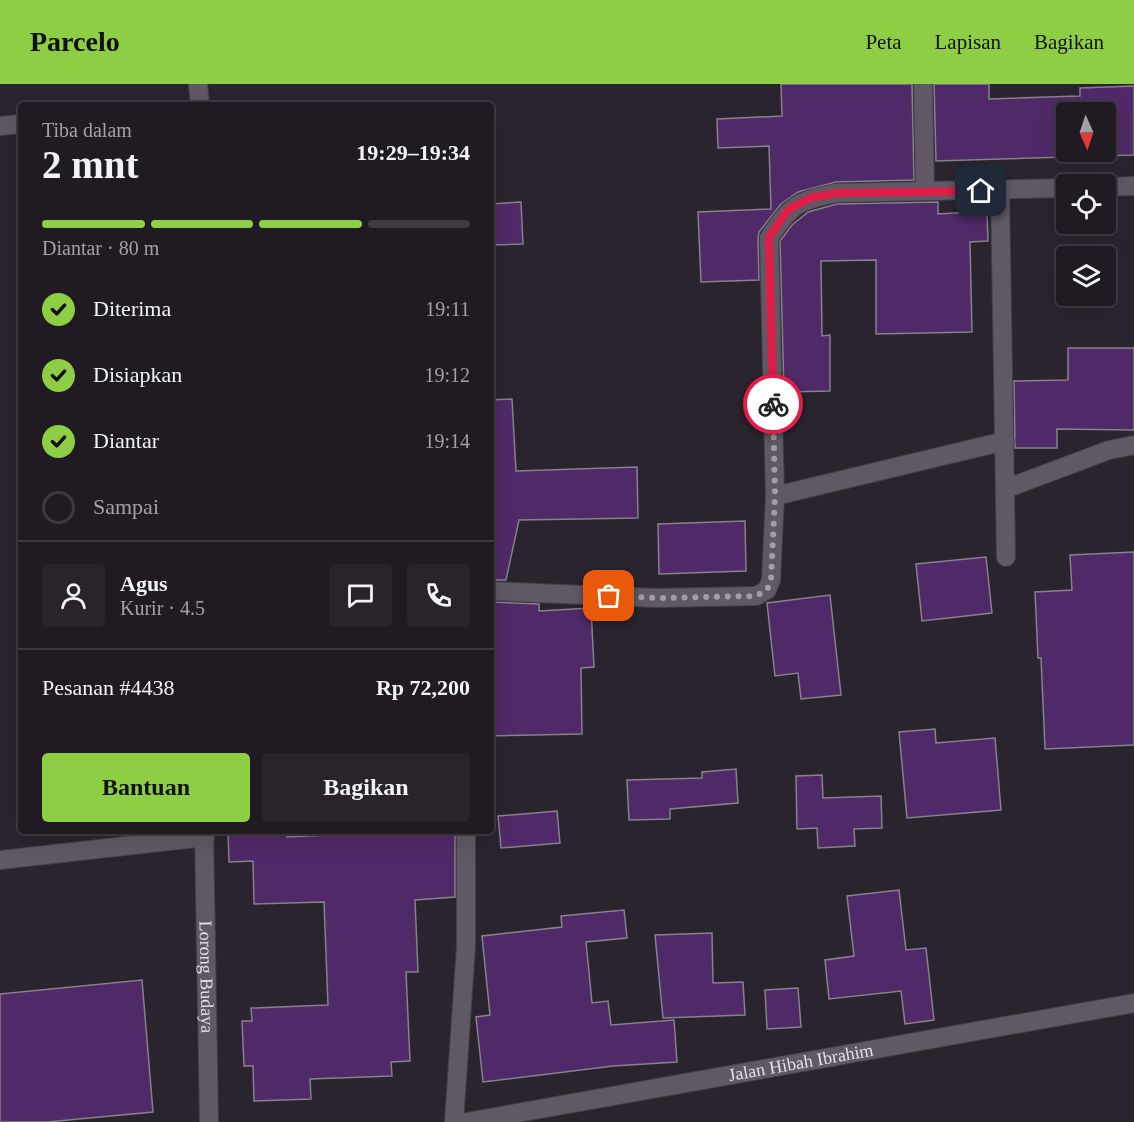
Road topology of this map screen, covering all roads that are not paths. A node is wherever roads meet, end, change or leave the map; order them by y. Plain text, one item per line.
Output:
1 (198, 84) edge
2 (923, 84) edge
3 (196, 102) edge
4 (18, 124) edge
5 (0, 126) edge
6 (1134, 186) edge
7 (1116, 187) edge
8 (1056, 188) edge
9 (925, 190) junction
10 (1000, 191) junction
11 (1005, 441) junction
12 (1134, 445) edge
13 (1005, 489) junction
14 (775, 496) junction
15 (1006, 557) dead end
16 (494, 591) edge
17 (205, 834) edge
18 (466, 834) edge
19 (0, 860) edge
20 (1134, 1003) edge
21 (209, 1122) edge
22 (454, 1122) edge
23 (467, 1122) edge

1 - 3 street
2 - 9 street
4 - 5 street
6 - 7 street
8 - 10 street
9 - 10 street
9 - 14 street
10 - 11 street
11 - 13 street
11 - 14 street
12 - 13 street
13 - 15 street
14 - 16 street
17 - 19 street
17 - 21 street, Lorong Budaya
18 - 22 street
20 - 23 street, Jalan Hibah Ibrahim

